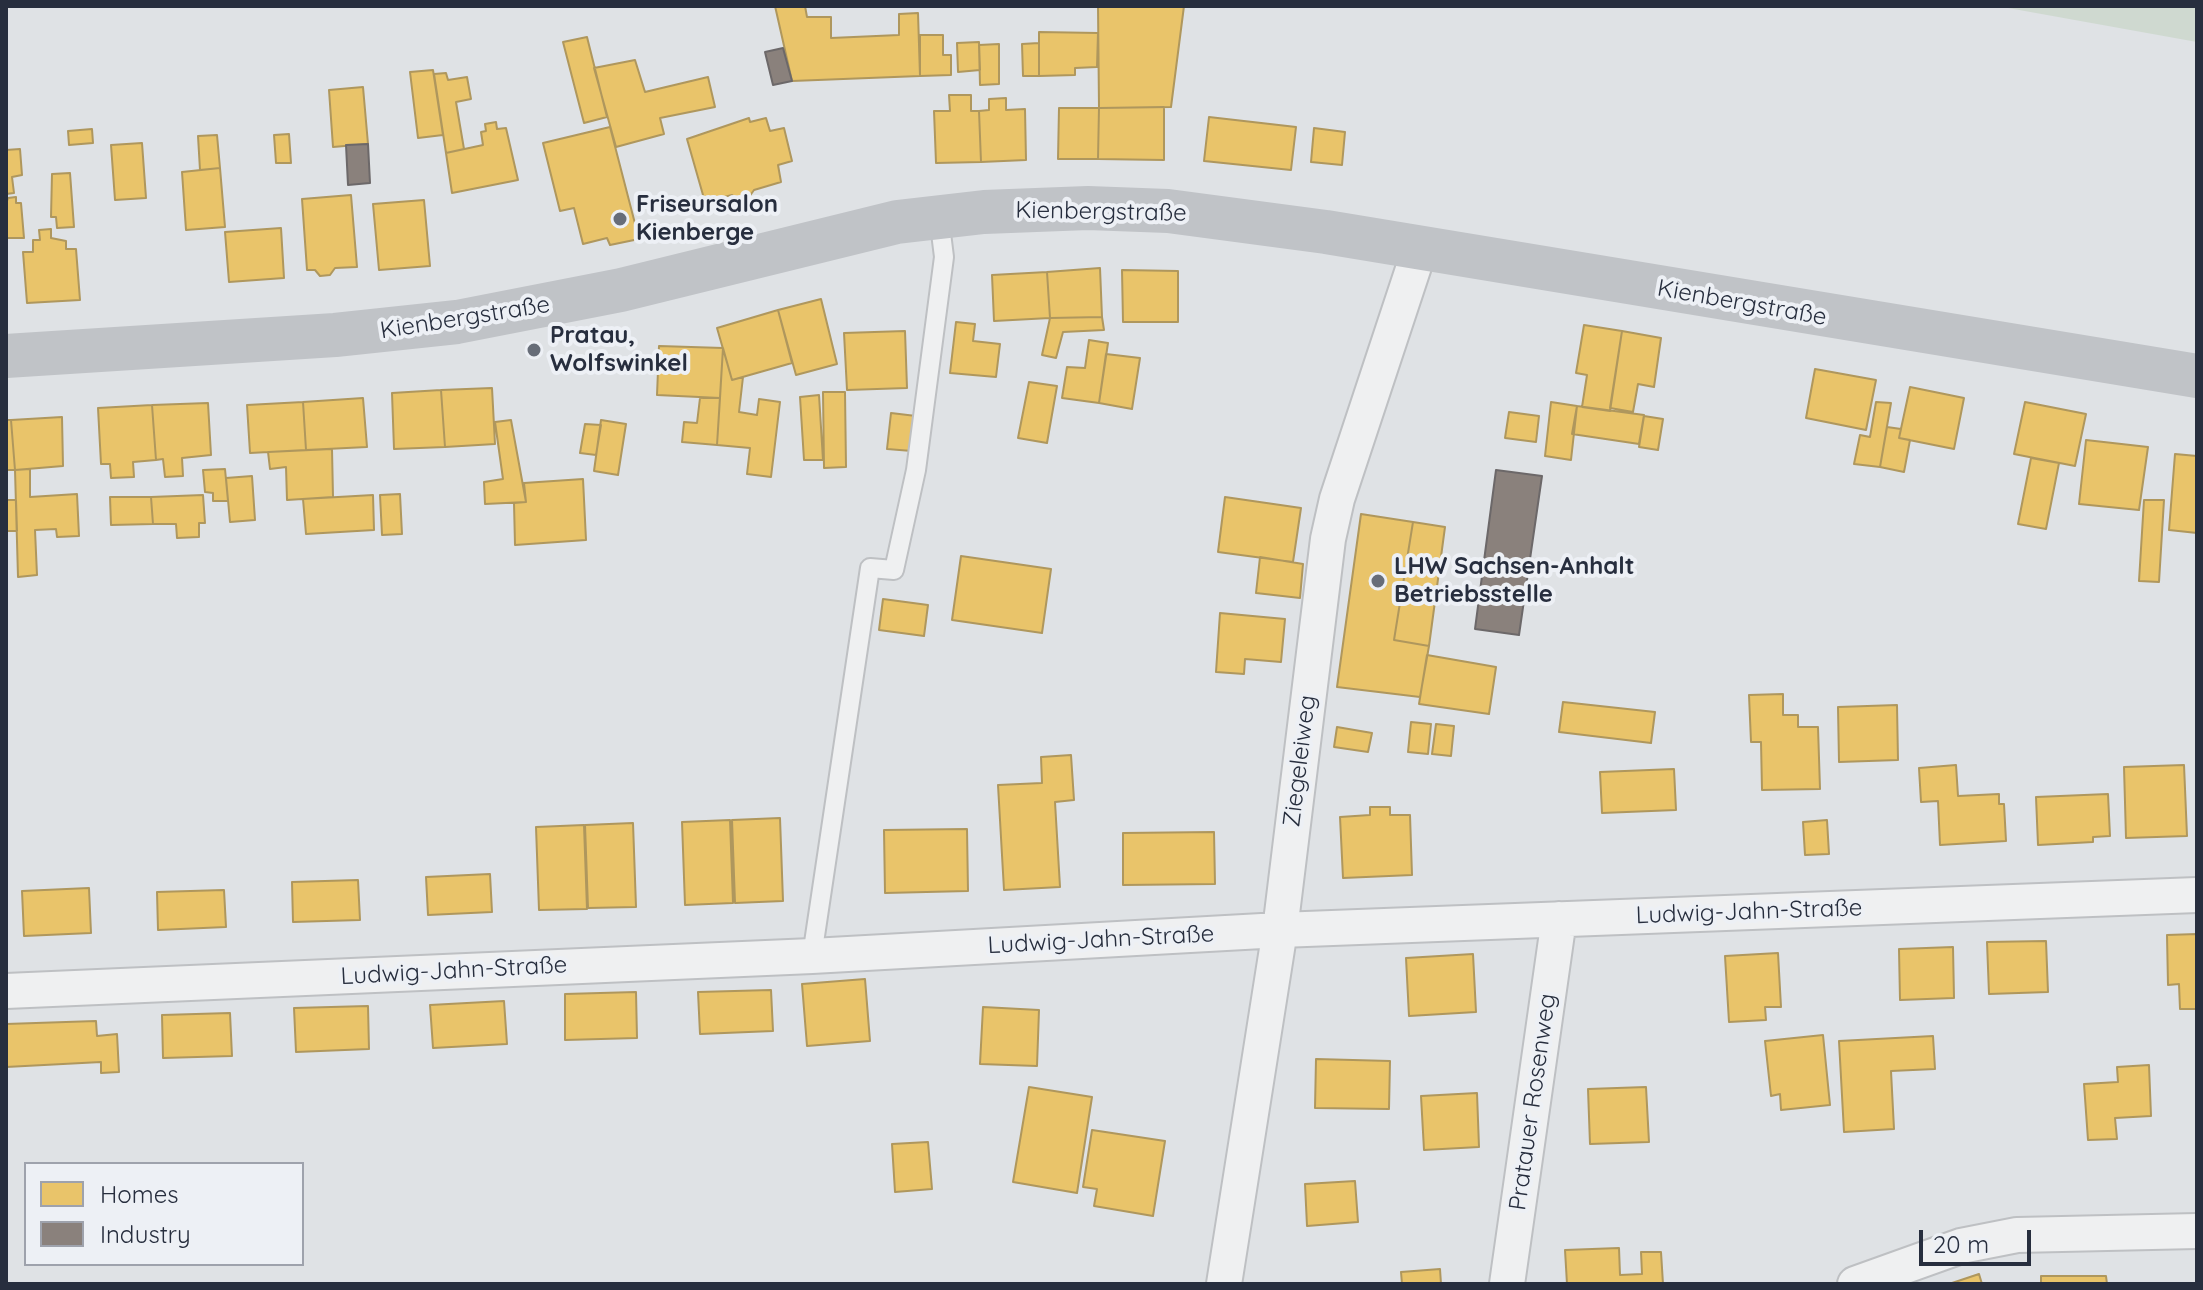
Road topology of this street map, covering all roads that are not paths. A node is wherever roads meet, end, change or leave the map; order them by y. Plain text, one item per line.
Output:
1 (939, 217) junction
2 (1420, 248) junction
3 (6, 356) edge
4 (2197, 376) edge
5 (2197, 895) edge
6 (1559, 919) junction
7 (1280, 930) junction
8 (812, 956) junction
9 (6, 991) edge
10 (2197, 1231) edge
11 (1224, 1284) edge
12 (1507, 1284) edge
13 (1855, 1284) edge

1 - 2 main road, Kienbergstraße
1 - 3 main road, Kienbergstraße
1 - 8 lane
2 - 4 main road, Kienbergstraße
2 - 7 street, Ziegeleiweg
5 - 6 street, Ludwig-Jahn-Straße
6 - 7 street, Ludwig-Jahn-Straße
6 - 12 street, Pratauer Rosenweg
7 - 8 street, Ludwig-Jahn-Straße
7 - 11 street, Ziegeleiweg
8 - 9 street, Ludwig-Jahn-Straße
10 - 13 street

